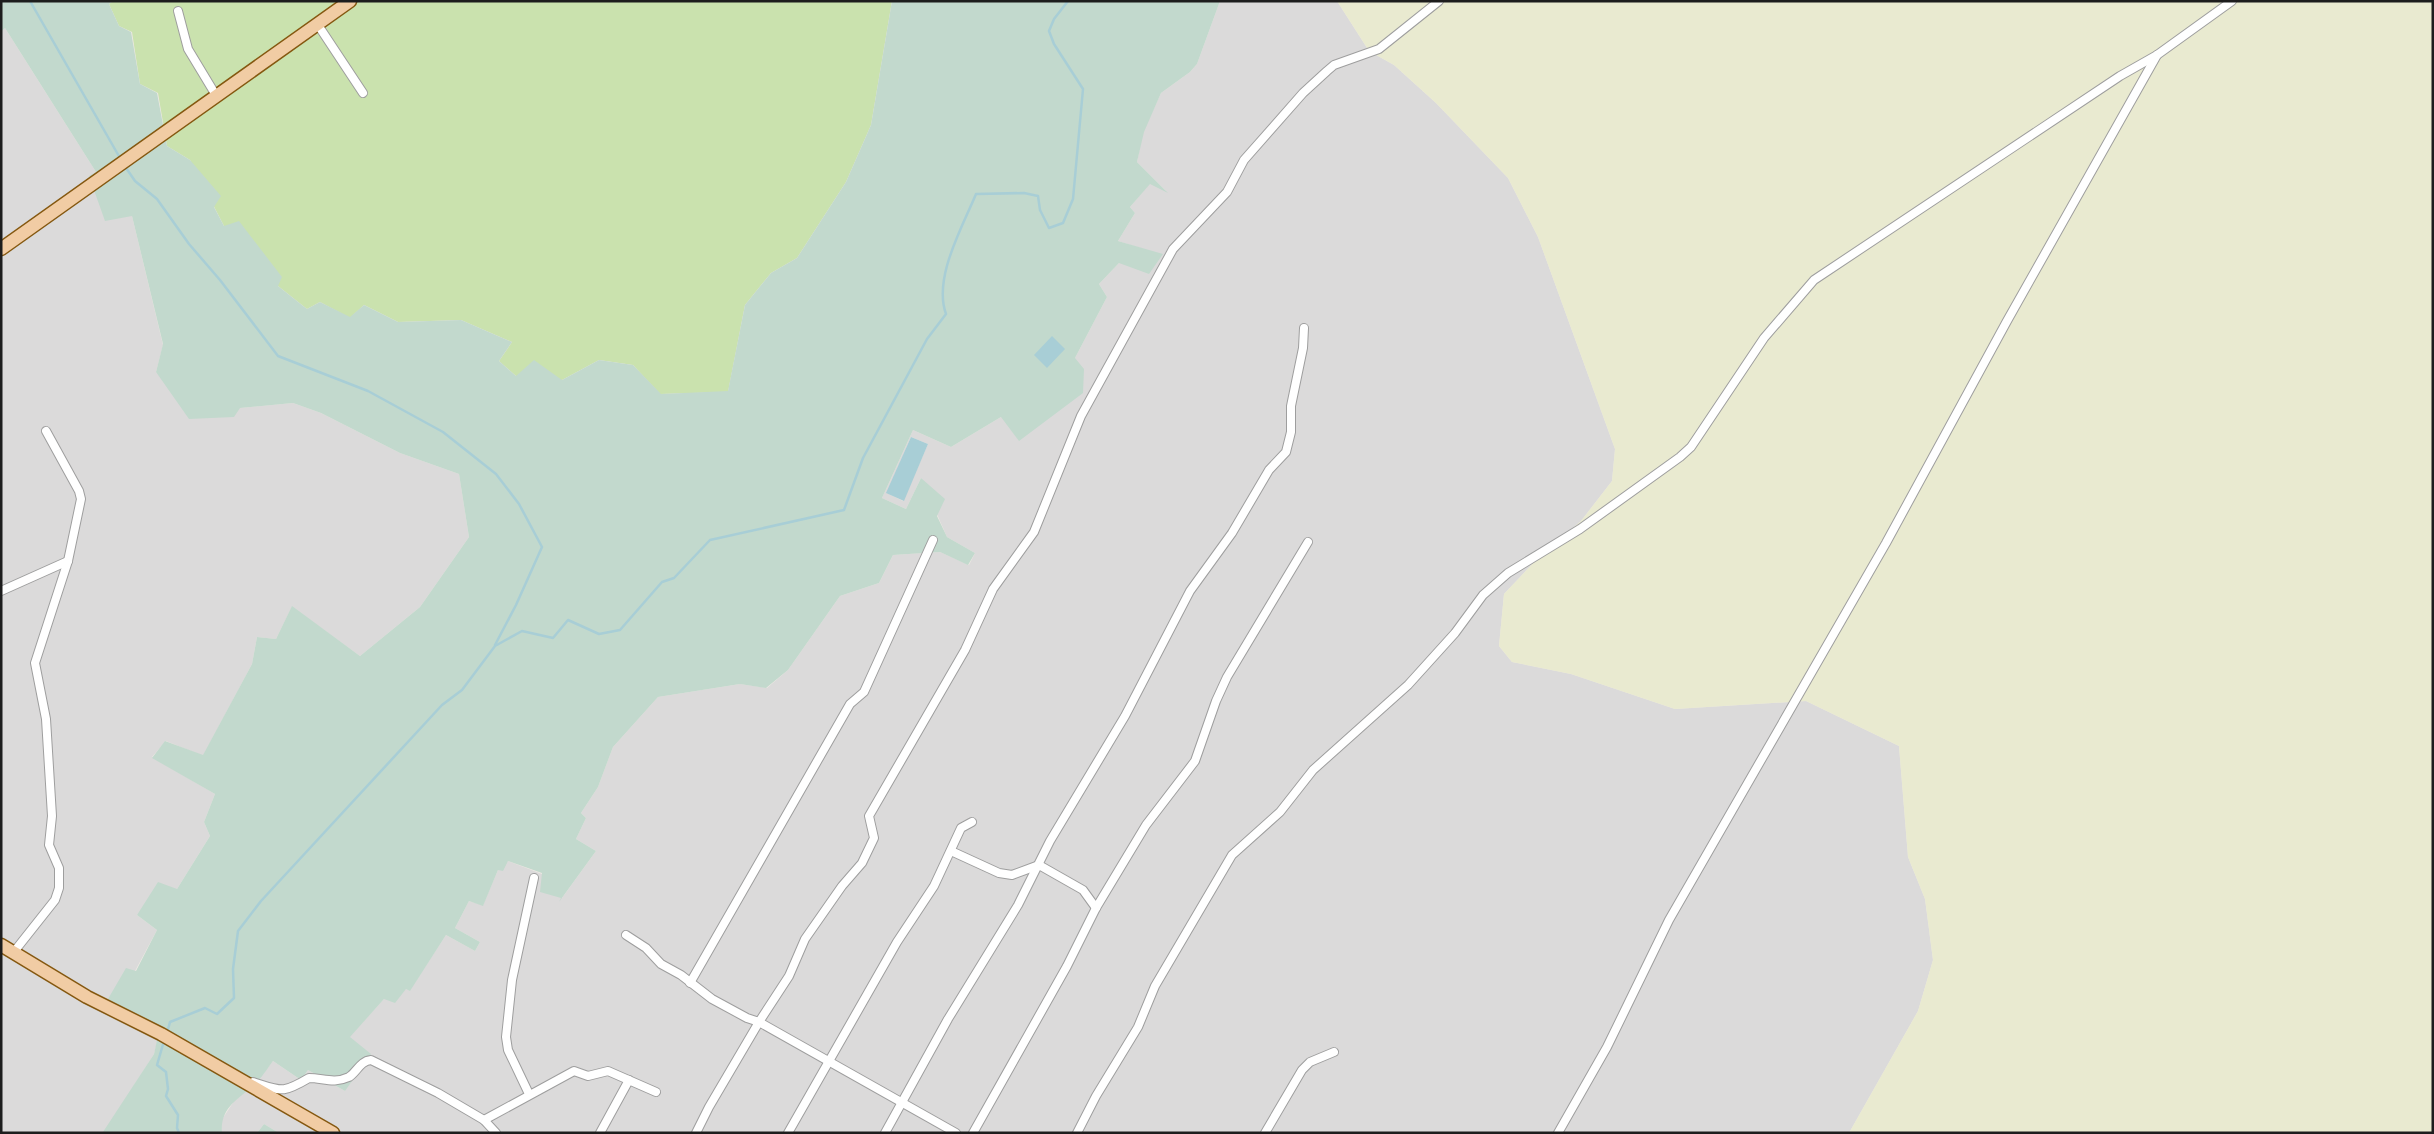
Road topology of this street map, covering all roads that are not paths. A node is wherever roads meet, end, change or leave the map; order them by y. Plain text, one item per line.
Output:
1 (350, 1) edge
2 (1439, 1) edge
3 (2232, 1) edge
4 (337, 6) edge
5 (178, 11) dead end
6 (318, 25) junction
7 (2157, 55) junction
8 (363, 93) dead end
9 (217, 97) junction
10 (1, 249) edge
11 (1304, 328) dead end
12 (46, 431) dead end
13 (933, 540) dead end
14 (1308, 542) dead end
15 (68, 561) junction
16 (1, 591) edge
17 (972, 822) dead end
18 (951, 851) junction
19 (1039, 865) junction
20 (534, 878) dead end
21 (1096, 908) junction
22 (626, 935) dead end
23 (1, 945) edge
24 (13, 953) junction
25 (690, 984) junction
26 (759, 1022) junction
27 (1334, 1052) dead end
28 (828, 1061) junction
29 (236, 1077) junction
30 (629, 1080) junction
31 (656, 1092) dead end
32 (529, 1094) junction
33 (903, 1102) junction
34 (484, 1120) junction
35 (494, 1132) edge
36 (333, 1133) edge
37 (600, 1133) edge
38 (696, 1133) edge
39 (788, 1133) edge
40 (885, 1133) edge
41 (956, 1133) edge
42 (973, 1133) edge
43 (1077, 1133) edge
44 (1265, 1133) edge
45 (1558, 1133) edge

1 - 4 main road
2 - 26 street
3 - 7 street
4 - 6 main road
5 - 9 street
6 - 8 street
6 - 9 main road
7 - 43 street
7 - 45 street
9 - 10 main road
11 - 19 street
12 - 15 street
13 - 25 street
14 - 21 street
15 - 16 street
15 - 24 street
17 - 18 street
18 - 19 street
18 - 28 street
19 - 21 street
19 - 33 street
20 - 32 street
21 - 42 street
22 - 25 street
23 - 24 main road
24 - 29 main road
25 - 26 street
26 - 28 street
26 - 38 street
27 - 44 street
28 - 33 street
28 - 39 street
29 - 34 street
29 - 36 main road
30 - 31 street
30 - 32 street
30 - 37 street
32 - 34 street
33 - 40 street
33 - 41 street
34 - 35 street

